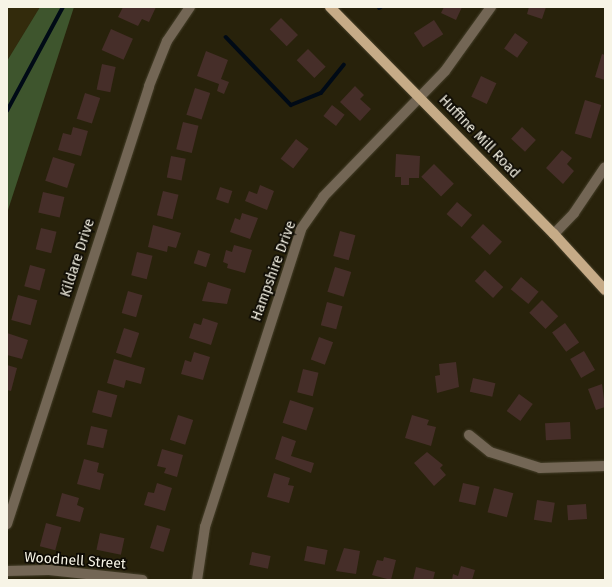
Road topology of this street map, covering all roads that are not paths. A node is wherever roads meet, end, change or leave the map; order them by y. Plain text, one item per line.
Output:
1 (190, 7) edge
2 (330, 7) edge
3 (491, 7) edge
4 (419, 95) junction
5 (605, 167) edge
6 (554, 234) junction
7 (605, 290) edge
8 (469, 435) dead end
9 (605, 466) edge
10 (7, 524) edge
11 (7, 571) edge
12 (142, 580) edge
13 (198, 580) edge

1 - 10 street, Kildare Drive
2 - 4 main road, Huffine Mill Road
3 - 4 street, Hampshire Drive
4 - 6 main road, Huffine Mill Road
4 - 13 street, Hampshire Drive
5 - 6 street
6 - 7 main road, Huffine Mill Road
8 - 9 street
11 - 12 street, Woodnell Street

